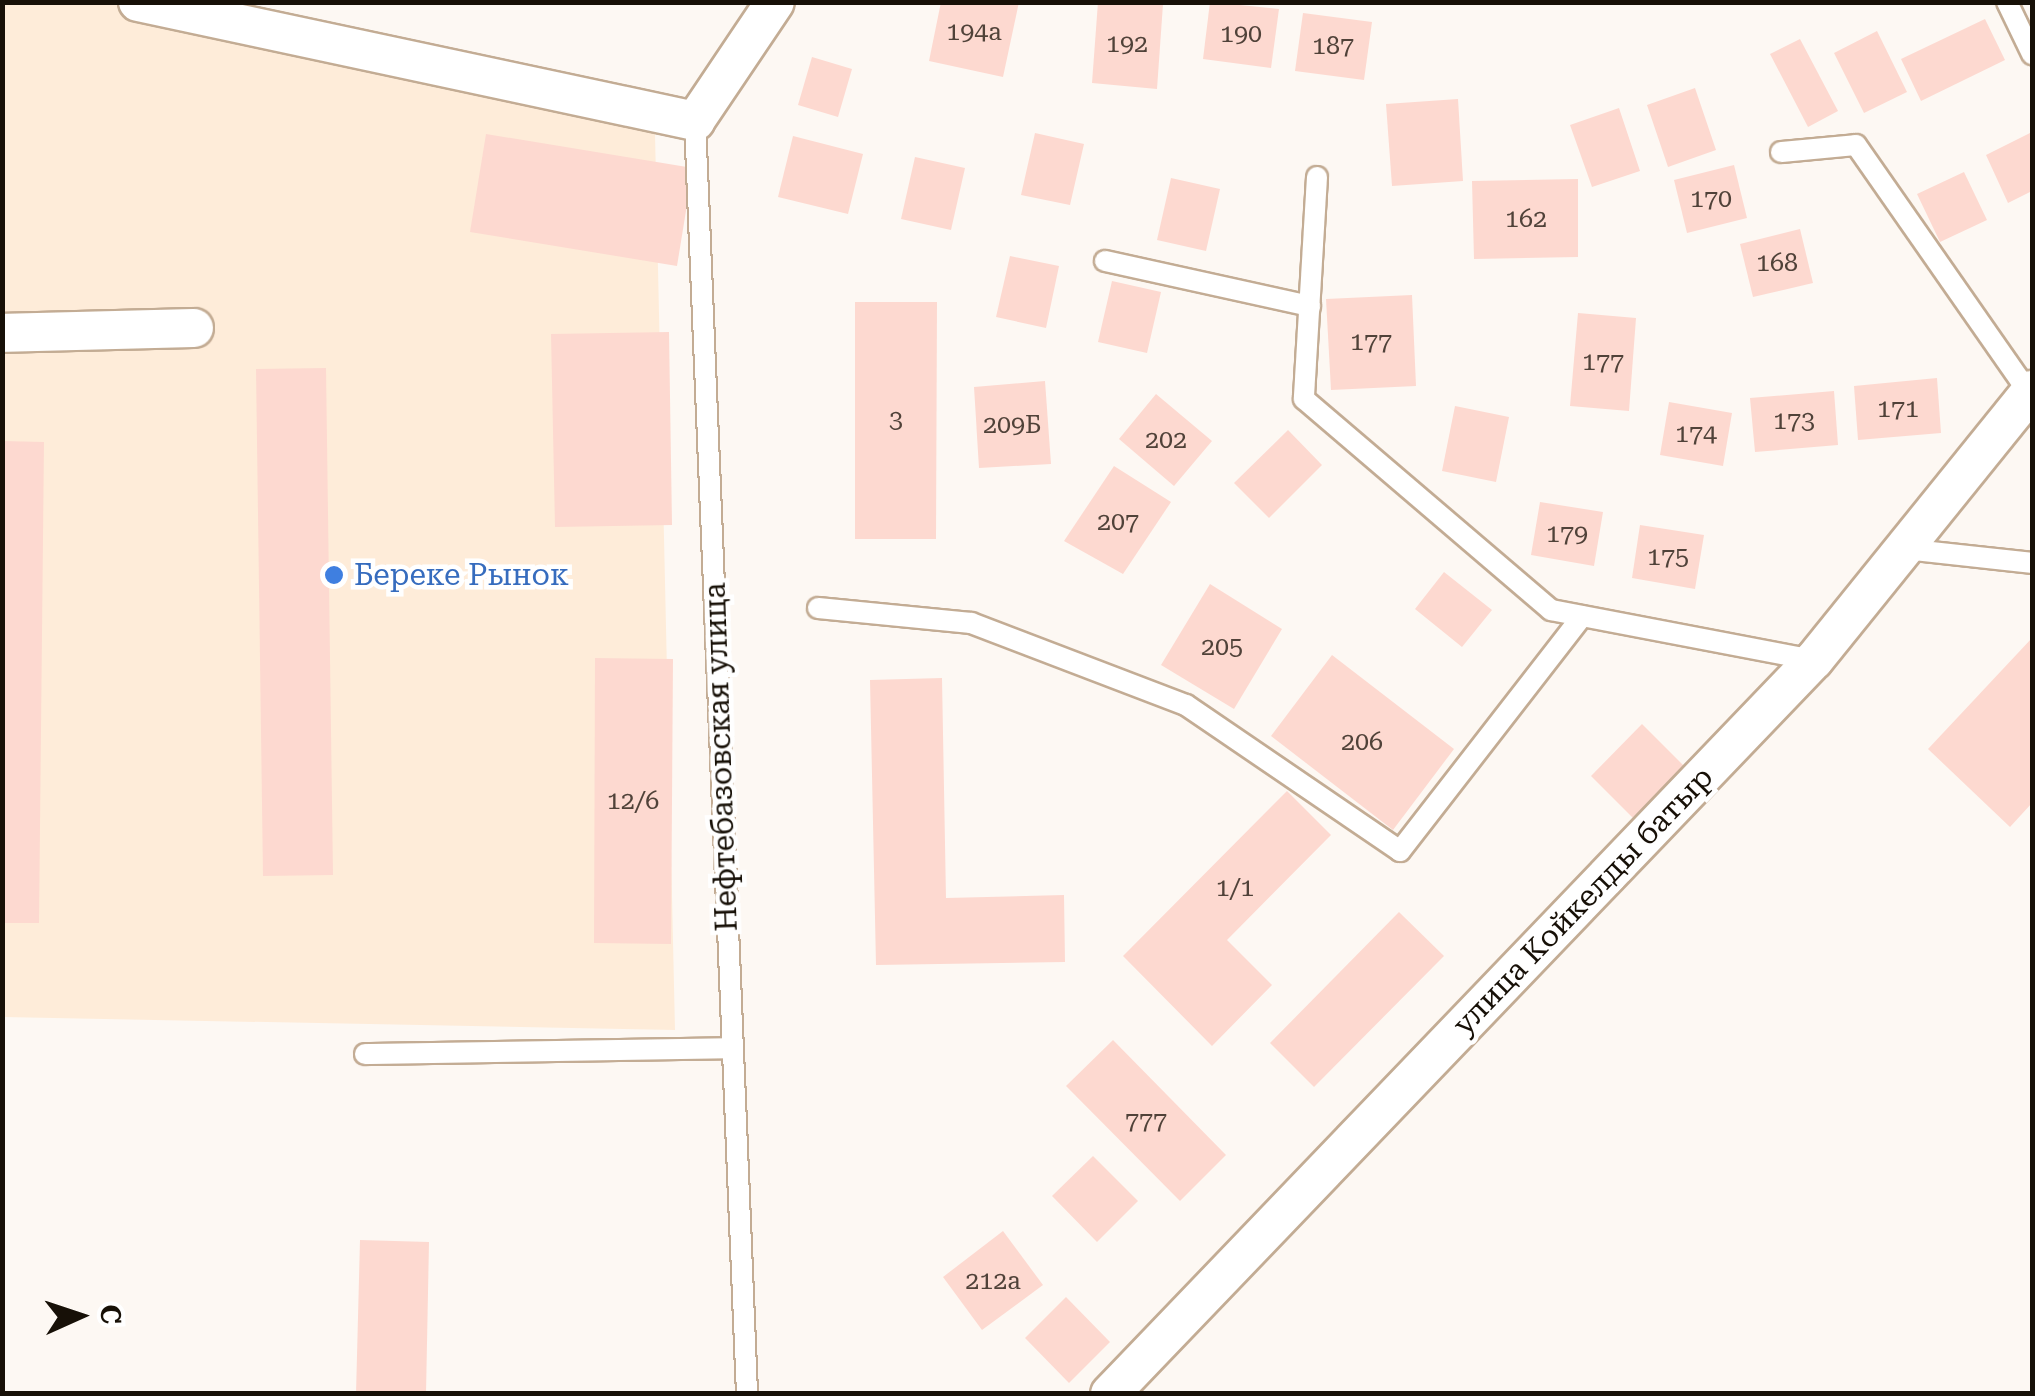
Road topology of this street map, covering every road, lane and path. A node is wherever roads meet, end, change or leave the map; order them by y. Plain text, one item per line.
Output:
1 (138, 2) edge
2 (775, 2) edge
3 (2007, 2) edge
4 (2032, 54) edge
5 (695, 122) junction
6 (1781, 152) dead end
7 (1317, 176) dead end
8 (1105, 261) dead end
9 (1310, 306) junction
10 (194, 328) dead end
11 (2, 333) edge
12 (2031, 391) edge
13 (1904, 549) junction
14 (2032, 563) edge
15 (818, 608) dead end
16 (1582, 616) junction
17 (1814, 660) junction
18 (733, 1048) junction
19 (365, 1054) dead end
20 (747, 1394) edge
21 (1110, 1394) edge

1 - 5 street
2 - 5 street
3 - 4 lane
5 - 18 lane, Нефтебазовская улица
6 - 12 lane
7 - 9 lane
8 - 9 lane
9 - 16 lane
10 - 11 street
12 - 13 street, улица Койкелды батыр
13 - 14 lane
13 - 17 street, улица Койкелды батыр
15 - 16 lane
16 - 17 lane
17 - 21 street, улица Койкелды батыр
18 - 19 lane
18 - 20 lane, Нефтебазовская улица

